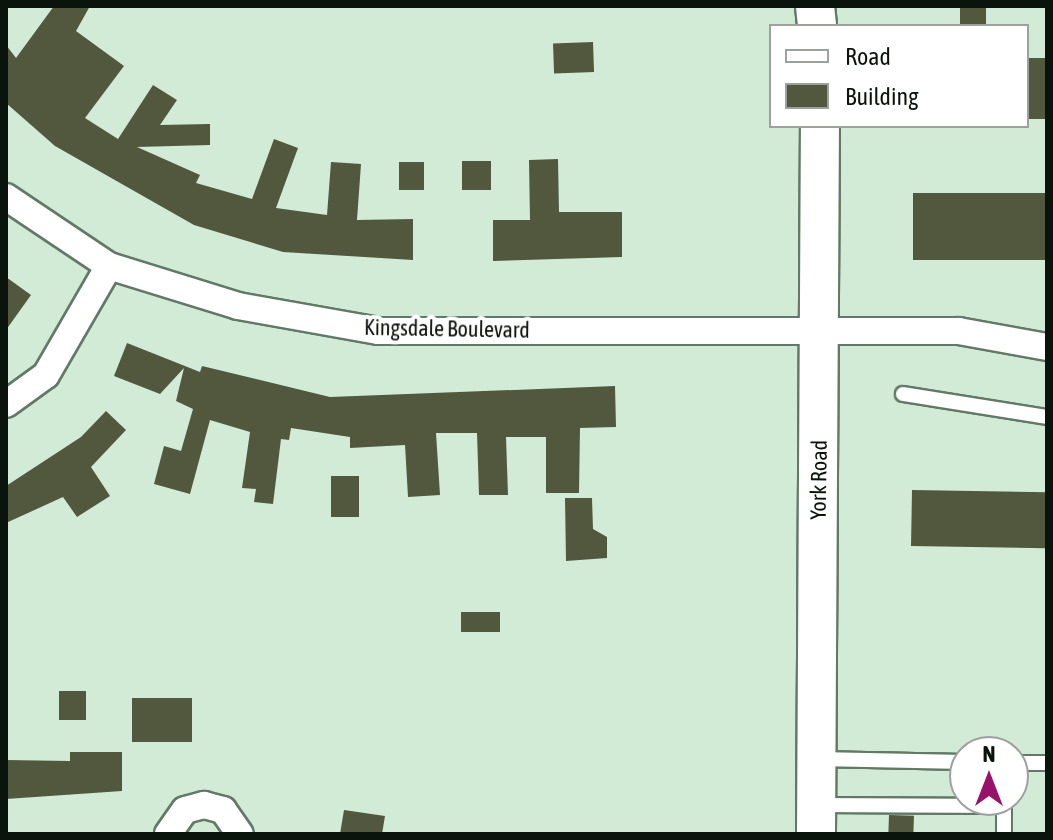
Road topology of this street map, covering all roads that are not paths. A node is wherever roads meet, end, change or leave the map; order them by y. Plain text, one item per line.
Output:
1 (820, 128) edge
2 (6, 197) edge
3 (109, 266) junction
4 (820, 331) junction
5 (1047, 347) edge
6 (903, 394) dead end
7 (6, 404) edge
8 (1047, 417) edge
9 (817, 759) junction
10 (949, 762) edge
11 (816, 820) edge
12 (168, 834) edge
13 (240, 834) edge
14 (1004, 834) edge

1 - 4 main road, York Road
2 - 3 street, Kingsdale Boulevard
3 - 4 street, Kingsdale Boulevard
3 - 7 street
4 - 5 street, Kingsdale Boulevard
4 - 9 main road, York Road
6 - 8 lane
9 - 10 lane
9 - 11 main road, York Road
11 - 14 lane
12 - 13 street

